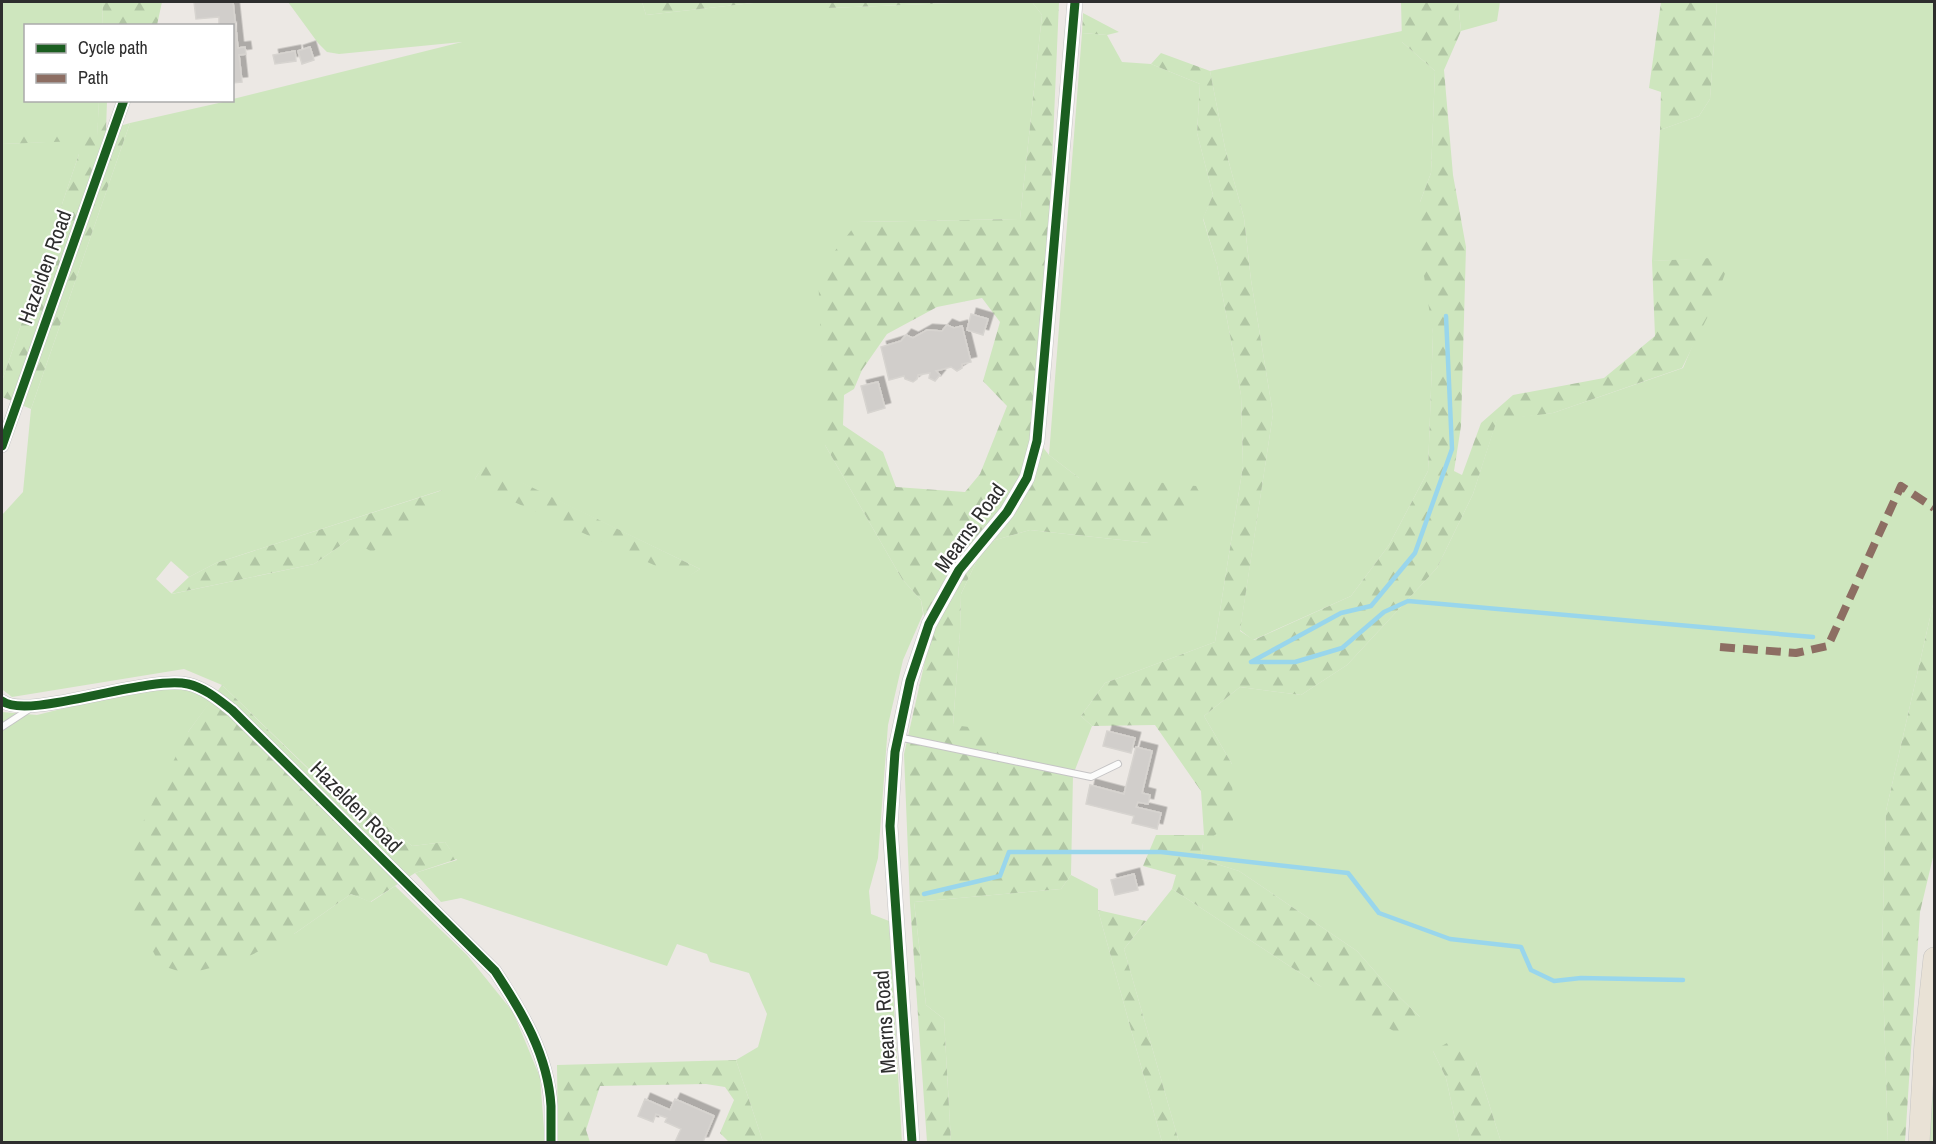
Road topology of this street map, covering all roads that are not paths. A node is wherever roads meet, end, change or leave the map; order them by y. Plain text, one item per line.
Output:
1 (1075, 2) edge
2 (123, 102) edge
3 (2, 446) edge
4 (2, 701) edge
5 (33, 706) junction
6 (2, 728) edge
7 (898, 737) junction
8 (1118, 764) dead end
9 (1935, 958) edge
10 (551, 1143) edge
11 (912, 1143) edge
12 (1919, 1143) edge

1 - 7 street, Mearns Road
2 - 3 street, Hazelden Road
4 - 5 street, Hazelden Road
5 - 6 lane
5 - 10 street, Hazelden Road
7 - 8 lane
7 - 11 street, Mearns Road
9 - 12 highway

